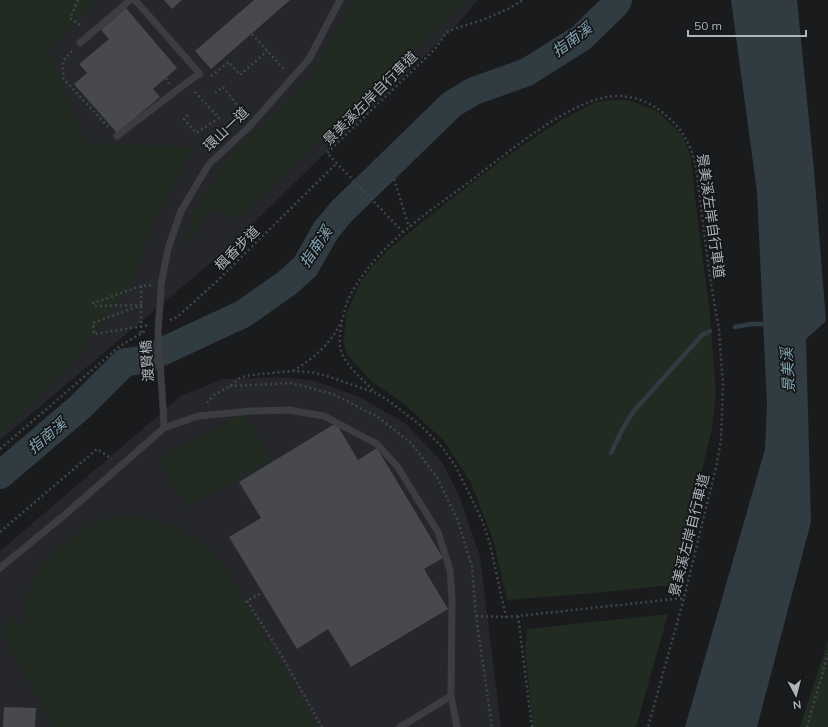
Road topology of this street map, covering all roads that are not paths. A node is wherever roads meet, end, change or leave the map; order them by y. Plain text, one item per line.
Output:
1 (130, 0) edge
2 (135, 0) edge
3 (340, 0) edge
4 (80, 43) road end
5 (117, 136) road end
6 (161, 288) joint
7 (164, 428) junction
8 (0, 568) edge
9 (452, 696) junction
10 (400, 727) edge
11 (457, 727) edge

1 - 4 lane
2 - 5 lane
3 - 6 lane, 環山一道
6 - 7 lane, 渡賢橋, bridge
7 - 8 lane
7 - 9 lane
9 - 10 lane
9 - 11 lane

